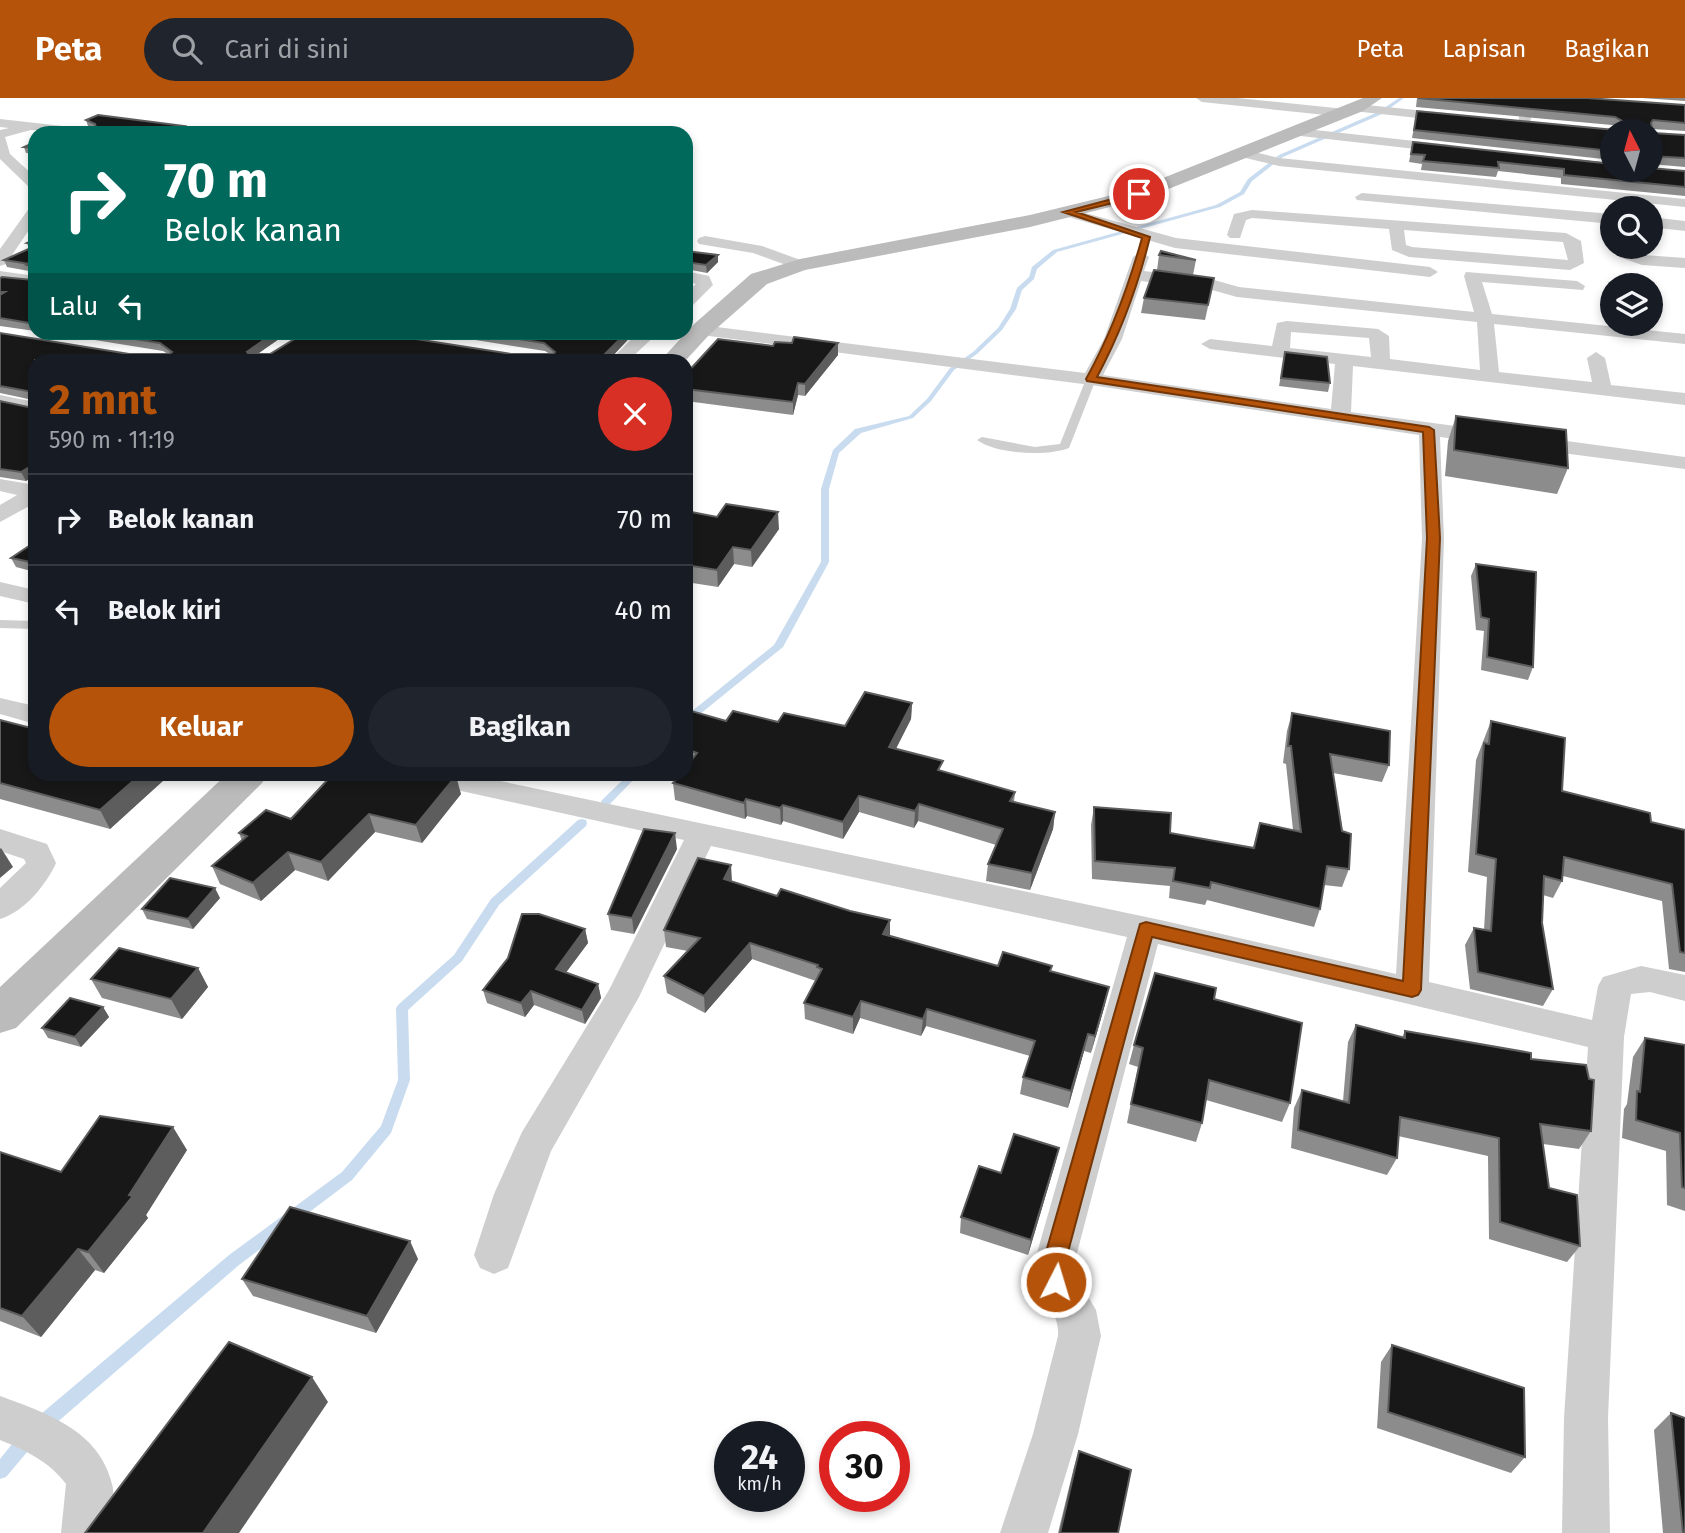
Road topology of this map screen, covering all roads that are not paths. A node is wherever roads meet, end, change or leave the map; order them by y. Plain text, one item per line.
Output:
1 (1202, 98) edge
2 (1528, 98) edge
3 (1361, 107) edge
4 (1471, 119) edge
5 (0, 123) edge
6 (31, 126) edge
7 (1544, 126) edge
8 (28, 127) edge
9 (1306, 133) junction
10 (0, 137) edge
11 (1459, 150) edge
12 (1249, 155) junction
13 (8, 158) junction
14 (28, 160) edge
15 (1369, 171) junction
16 (28, 178) edge
17 (1362, 197) junction
18 (1685, 202) edge
19 (1067, 212) junction
20 (1600, 218) edge
21 (1360, 222) junction
22 (1663, 223) edge
23 (1396, 225) junction
24 (1685, 226) edge
25 (28, 229) edge
26 (1139, 234) junction
27 (1235, 235) dead end
28 (705, 242) dead end
29 (1663, 247) edge
30 (1685, 249) edge
31 (1635, 259) edge
32 (0, 261) edge
33 (1685, 263) edge
34 (800, 265) junction
35 (1136, 275) junction
36 (1459, 275) junction
37 (0, 276) edge
38 (693, 278) edge
39 (28, 280) edge
40 (1577, 286) dead end
41 (693, 296) edge
42 (1485, 318) junction
43 (701, 330) junction
44 (693, 339) edge
45 (1685, 339) edge
46 (641, 340) edge
47 (692, 340) edge
48 (1210, 344) dead end
49 (1280, 353) junction
50 (626, 354) edge
51 (679, 354) edge
52 (1596, 358) dead end
53 (1344, 361) junction
54 (1381, 365) junction
55 (1490, 377) junction
56 (1091, 379) junction
57 (1603, 390) junction
58 (1685, 399) edge
59 (0, 401) edge
60 (28, 407) edge
61 (1341, 416) junction
62 (1429, 430) junction
63 (982, 439) dead end
64 (1685, 463) edge
65 (0, 485) edge
66 (28, 491) edge
67 (28, 497) edge
68 (0, 515) edge
69 (28, 519) edge
70 (0, 537) edge
71 (0, 589) edge
72 (28, 595) edge
73 (0, 624) edge
74 (28, 625) edge
75 (0, 706) edge
76 (28, 713) edge
77 (241, 781) edge
78 (457, 781) edge
79 (702, 834) junction
80 (0, 840) edge
81 (0, 907) edge
82 (1146, 929) junction
83 (1685, 988) edge
84 (1412, 990) junction
85 (0, 1015) edge
86 (1606, 1037) junction
87 (494, 1255) dead end
88 (0, 1418) edge
89 (85, 1533) edge
90 (1024, 1533) edge
91 (1586, 1533) edge

1 - 3 street
2 - 7 street
3 - 4 street
3 - 9 main road
5 - 6 street
8 - 10 street
9 - 11 street
9 - 12 main road
10 - 13 street
12 - 15 street
12 - 19 main road
13 - 14 street
13 - 16 street
15 - 17 street
15 - 18 street
17 - 20 street
17 - 21 street
19 - 26 street
19 - 34 main road
21 - 23 street
21 - 27 street
22 - 24 street
23 - 23 street
25 - 32 street
26 - 35 street
26 - 36 street
28 - 34 street
29 - 30 street
31 - 33 street
34 - 43 main road
35 - 42 street
35 - 56 street
36 - 40 street
36 - 42 street
37 - 39 street
38 - 41 street
42 - 45 street
42 - 55 street
43 - 44 main road
43 - 56 street
46 - 50 street
47 - 51 main road
48 - 49 street
49 - 53 street
49 - 54 street
52 - 57 street
53 - 54 street
53 - 61 street
54 - 55 street
55 - 57 street
56 - 61 street
56 - 63 lane
57 - 58 street
59 - 60 street
61 - 62 street
62 - 64 street
62 - 84 street
65 - 66 street
67 - 68 street
69 - 70 street
71 - 72 street
73 - 74 lane
75 - 76 street
77 - 85 main road
78 - 79 street
79 - 82 street
79 - 87 street
80 - 81 street
82 - 84 street
82 - 90 street
83 - 86 street
84 - 86 street
86 - 91 street
88 - 89 street

